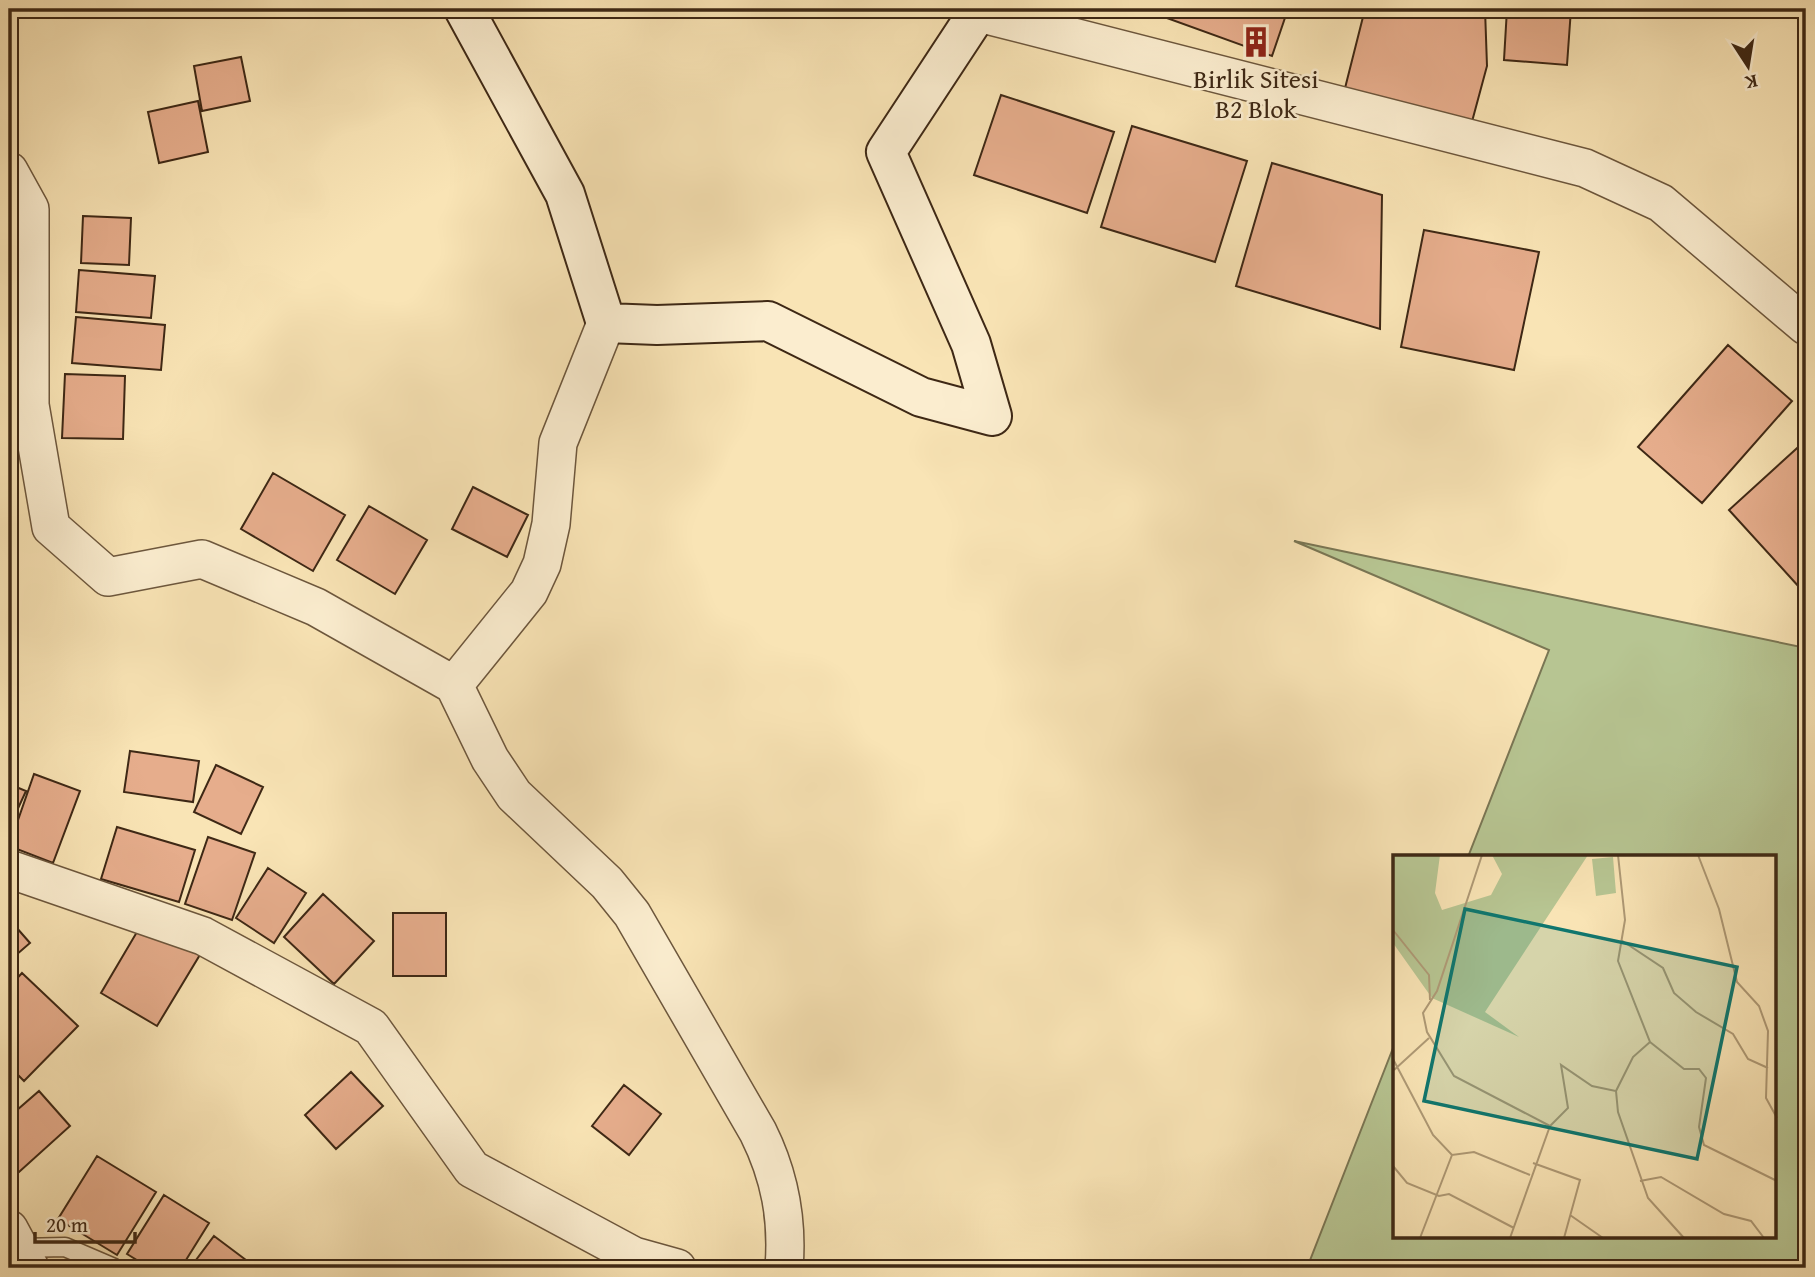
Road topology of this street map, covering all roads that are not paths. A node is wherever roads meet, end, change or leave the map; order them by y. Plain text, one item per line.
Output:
1 (464, 9) edge
2 (980, 11) edge
3 (9, 171) edge
4 (606, 323) junction
5 (1806, 326) edge
6 (454, 685) junction
7 (9, 869) edge
8 (19, 1248) edge
9 (114, 1268) edge
10 (677, 1268) edge
11 (784, 1268) edge

1 - 4 street
2 - 4 street
2 - 5 street
3 - 6 street
4 - 6 street
6 - 11 street
7 - 10 street
8 - 9 lane

